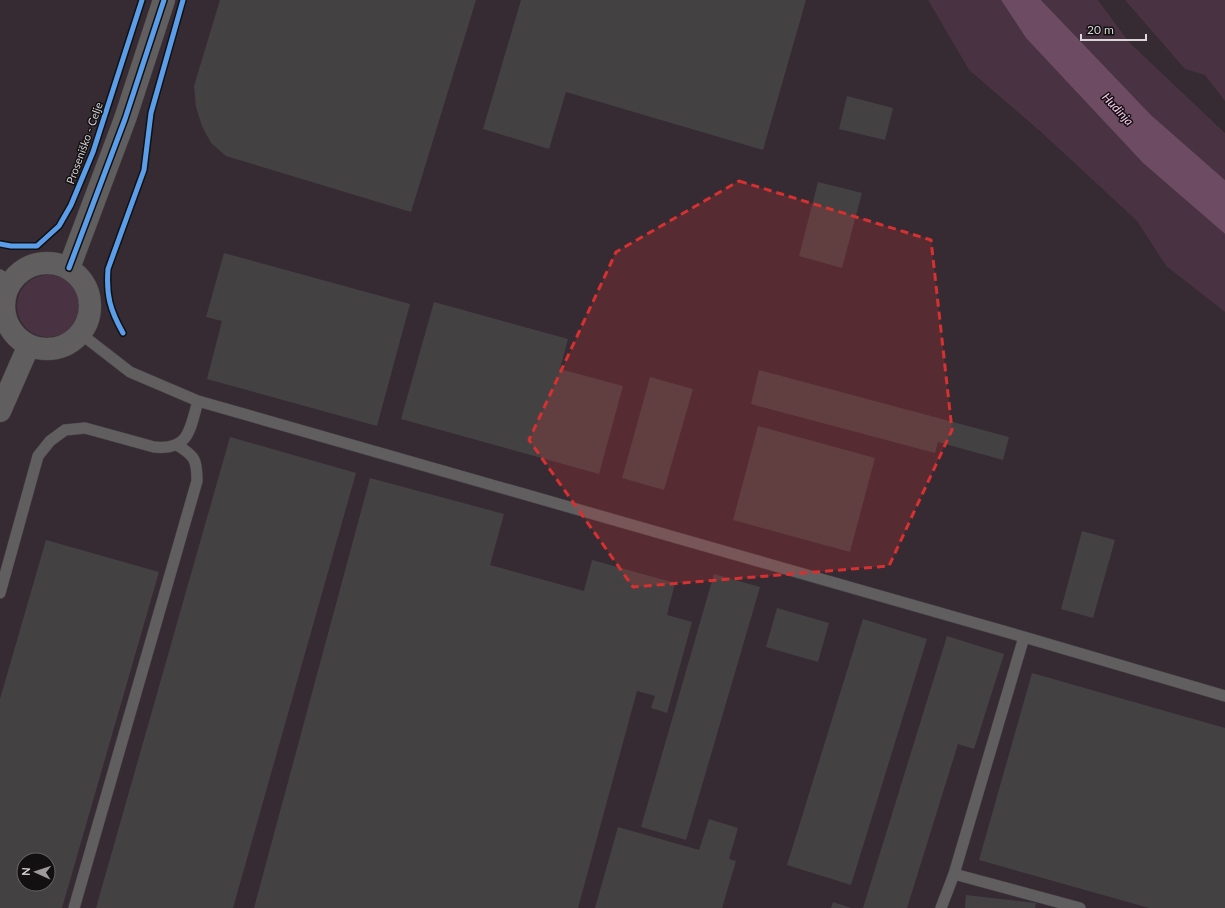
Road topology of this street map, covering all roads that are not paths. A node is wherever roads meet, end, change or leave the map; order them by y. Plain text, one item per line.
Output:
1 (164, 0) edge
2 (68, 268) junction
3 (5, 279) edge
4 (3, 321) edge
5 (81, 334) junction
6 (29, 345) junction
7 (198, 401) junction
8 (0, 410) edge
9 (177, 445) junction
10 (0, 593) edge
11 (1024, 637) junction
12 (1225, 696) edge
13 (954, 874) junction
14 (74, 908) edge
15 (941, 908) edge
16 (1080, 908) edge

1 - 2 street
2 - 3 street
2 - 5 street
3 - 4 street
4 - 6 street
5 - 6 street
5 - 7 lane
6 - 8 street
7 - 9 lane
7 - 11 lane
9 - 10 lane
9 - 14 lane
11 - 12 lane
11 - 13 lane
13 - 15 lane
13 - 16 lane

